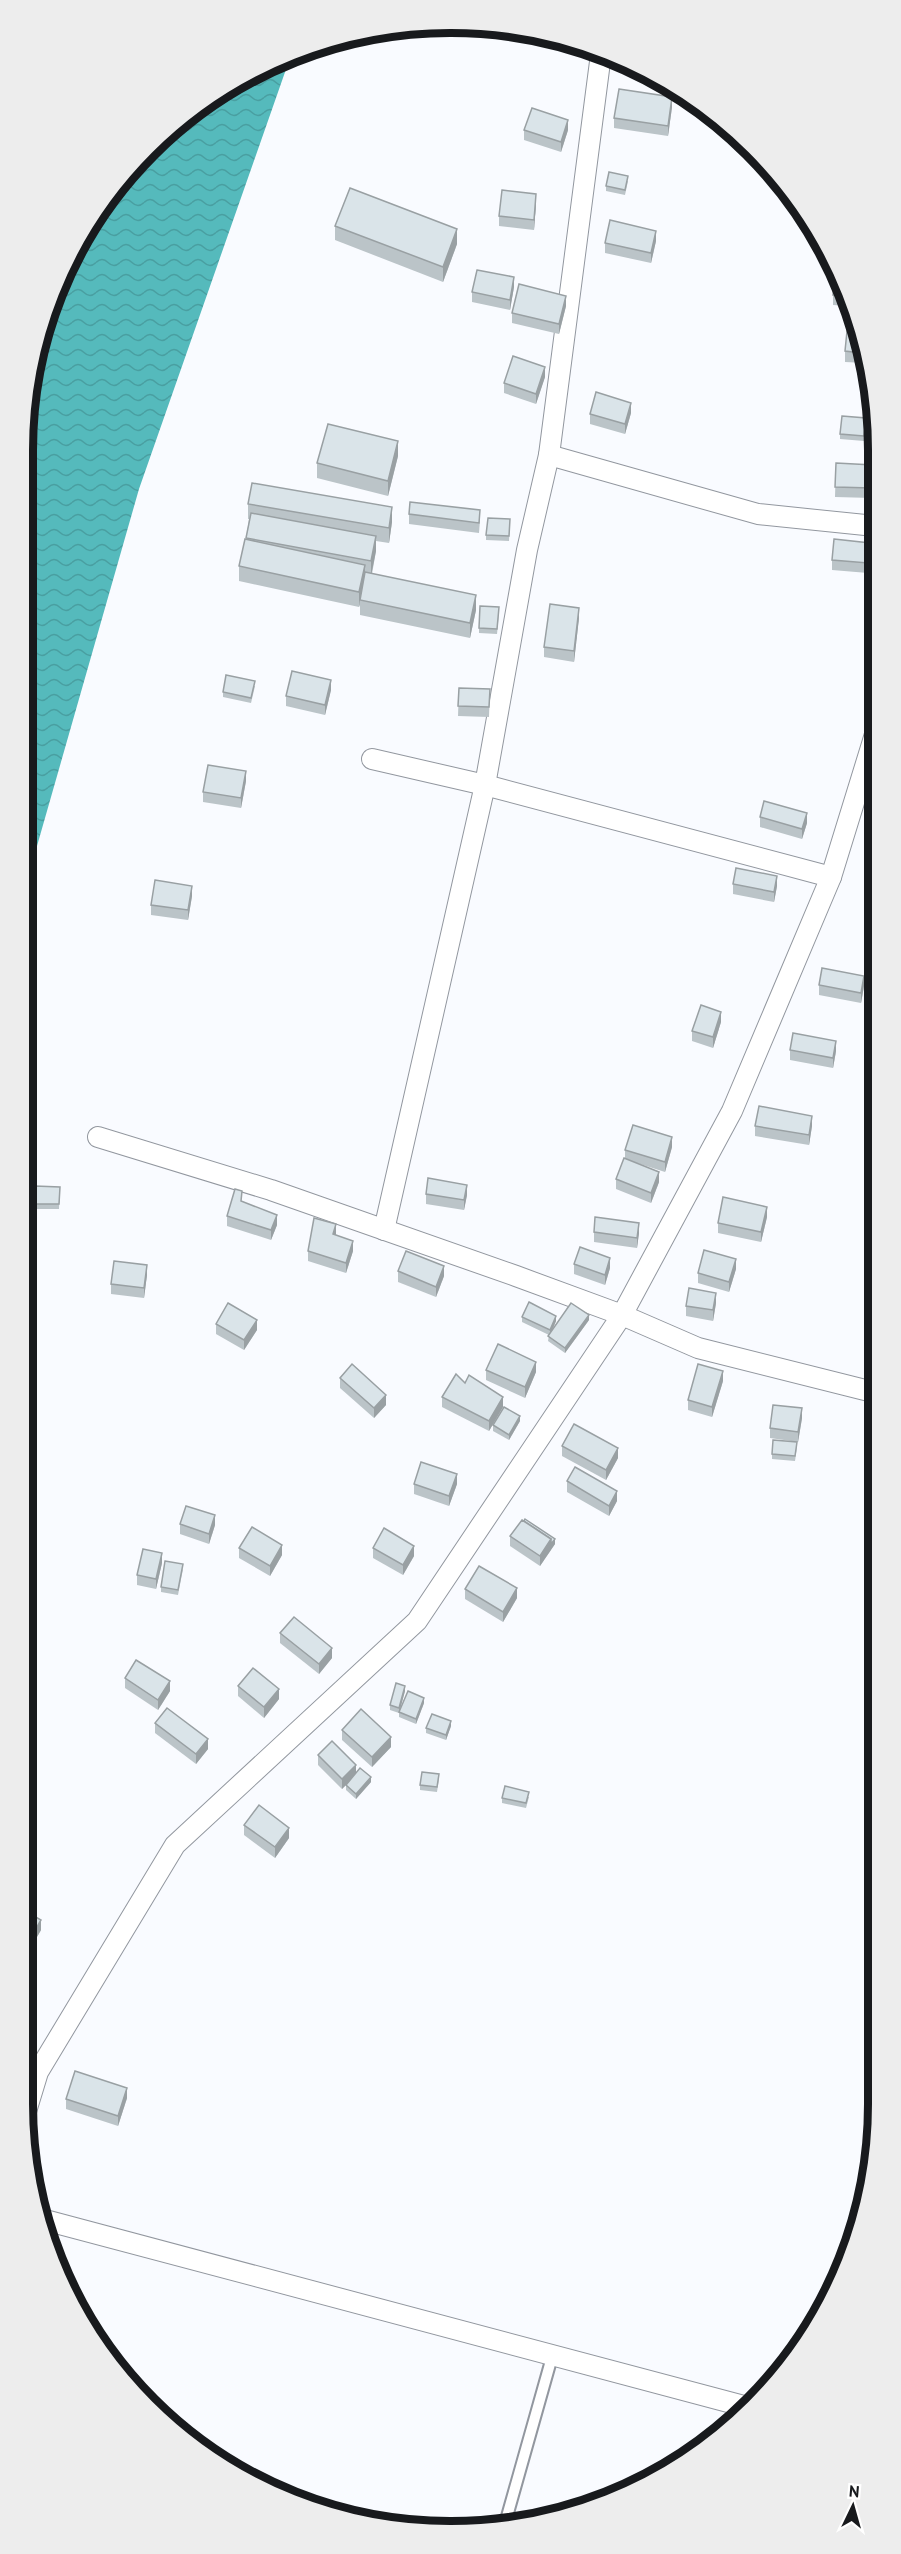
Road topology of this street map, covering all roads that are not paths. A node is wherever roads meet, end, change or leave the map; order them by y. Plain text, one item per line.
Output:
1 (601, 61) edge
2 (549, 455) junction
3 (868, 525) edge
4 (868, 757) edge
5 (372, 759) dead end
6 (485, 785) junction
7 (831, 877) junction
8 (98, 1137) dead end
9 (384, 1230) junction
10 (622, 1315) junction
11 (868, 1391) edge
12 (33, 2088) edge
13 (50, 2222) edge
14 (552, 2357) junction
15 (739, 2405) edge
16 (507, 2517) edge

1 - 2 street
2 - 3 street
2 - 6 street
4 - 7 street
5 - 6 street
6 - 7 street
6 - 9 street
7 - 10 street
8 - 9 street
9 - 10 street
10 - 11 street
10 - 12 street
13 - 14 street
14 - 15 street
14 - 16 lane

